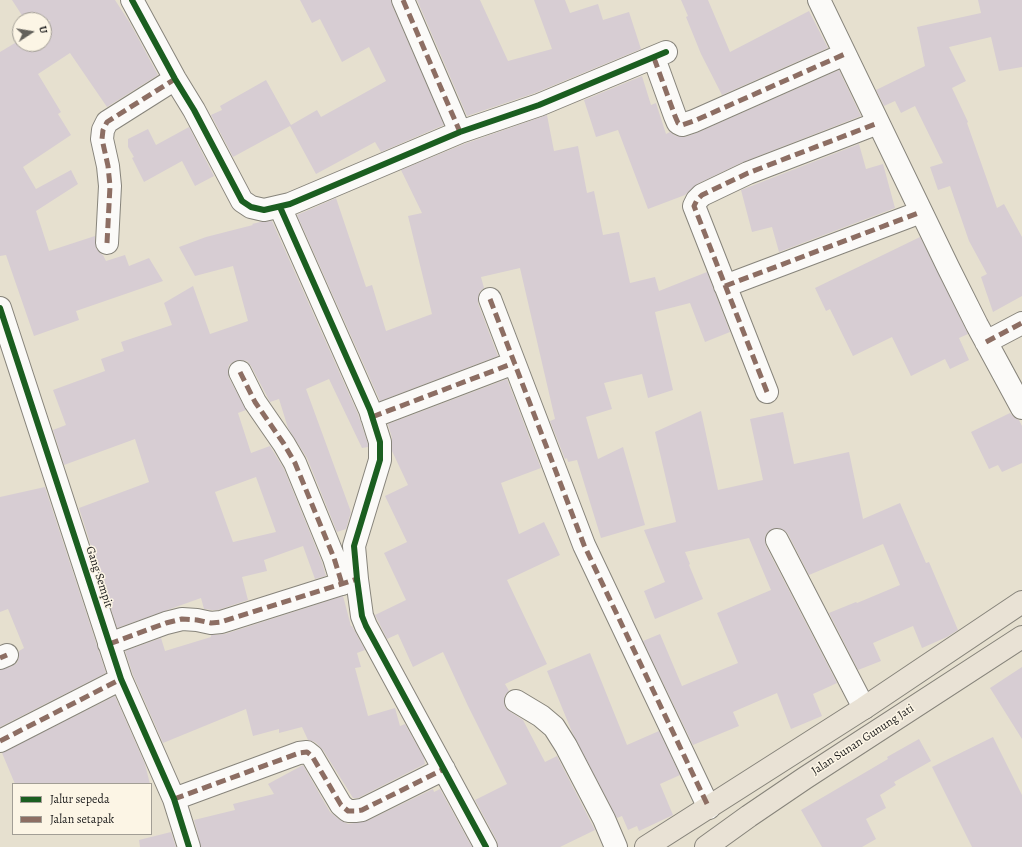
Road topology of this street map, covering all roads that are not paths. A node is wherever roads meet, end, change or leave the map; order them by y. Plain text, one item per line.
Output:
1 (132, 0) edge
2 (403, 0) edge
3 (819, 0) edge
4 (845, 54) junction
5 (175, 79) junction
6 (878, 123) junction
7 (460, 132) junction
8 (280, 207) junction
9 (921, 212) junction
10 (107, 243) dead end
11 (725, 286) junction
12 (490, 300) dead end
13 (0, 308) edge
14 (1022, 323) edge
15 (986, 342) junction
16 (514, 363) junction
17 (240, 372) dead end
18 (766, 392) dead end
19 (1022, 408) edge
20 (372, 417) junction
21 (777, 540) dead end
22 (349, 582) junction
23 (1022, 602) edge
24 (1022, 637) edge
25 (108, 644) junction
26 (121, 679) junction
27 (516, 701) dead end
28 (864, 708) junction
29 (0, 741) edge
30 (444, 769) junction
31 (735, 790) junction
32 (174, 798) junction
33 (709, 808) junction
34 (749, 816) junction
35 (189, 847) edge
36 (486, 847) edge
37 (616, 847) edge
38 (646, 847) edge
39 (706, 847) edge

1 - 5 street
2 - 7 street
3 - 4 street
4 - 6 street
4 - 7 street
5 - 8 street
5 - 10 street
6 - 9 street
6 - 11 street
7 - 8 street
8 - 20 street
9 - 11 street
9 - 15 street
11 - 18 street
12 - 16 street
13 - 25 street, Gang Sempit
14 - 15 street
15 - 19 street
16 - 20 street
16 - 33 street
17 - 22 street
20 - 22 street
21 - 28 street
22 - 25 street
22 - 30 street
23 - 28 highway
24 - 34 highway, Jalan Sunan Gunung Jati
25 - 26 street, Gang Sempit
26 - 29 street
26 - 32 street, Gang Sempit
27 - 37 street
28 - 31 highway
30 - 32 street
30 - 36 street
31 - 33 highway
31 - 34 highway
32 - 35 street, Gang Sempit
33 - 38 highway
34 - 39 highway, Jalan Sunan Gunung Jati

